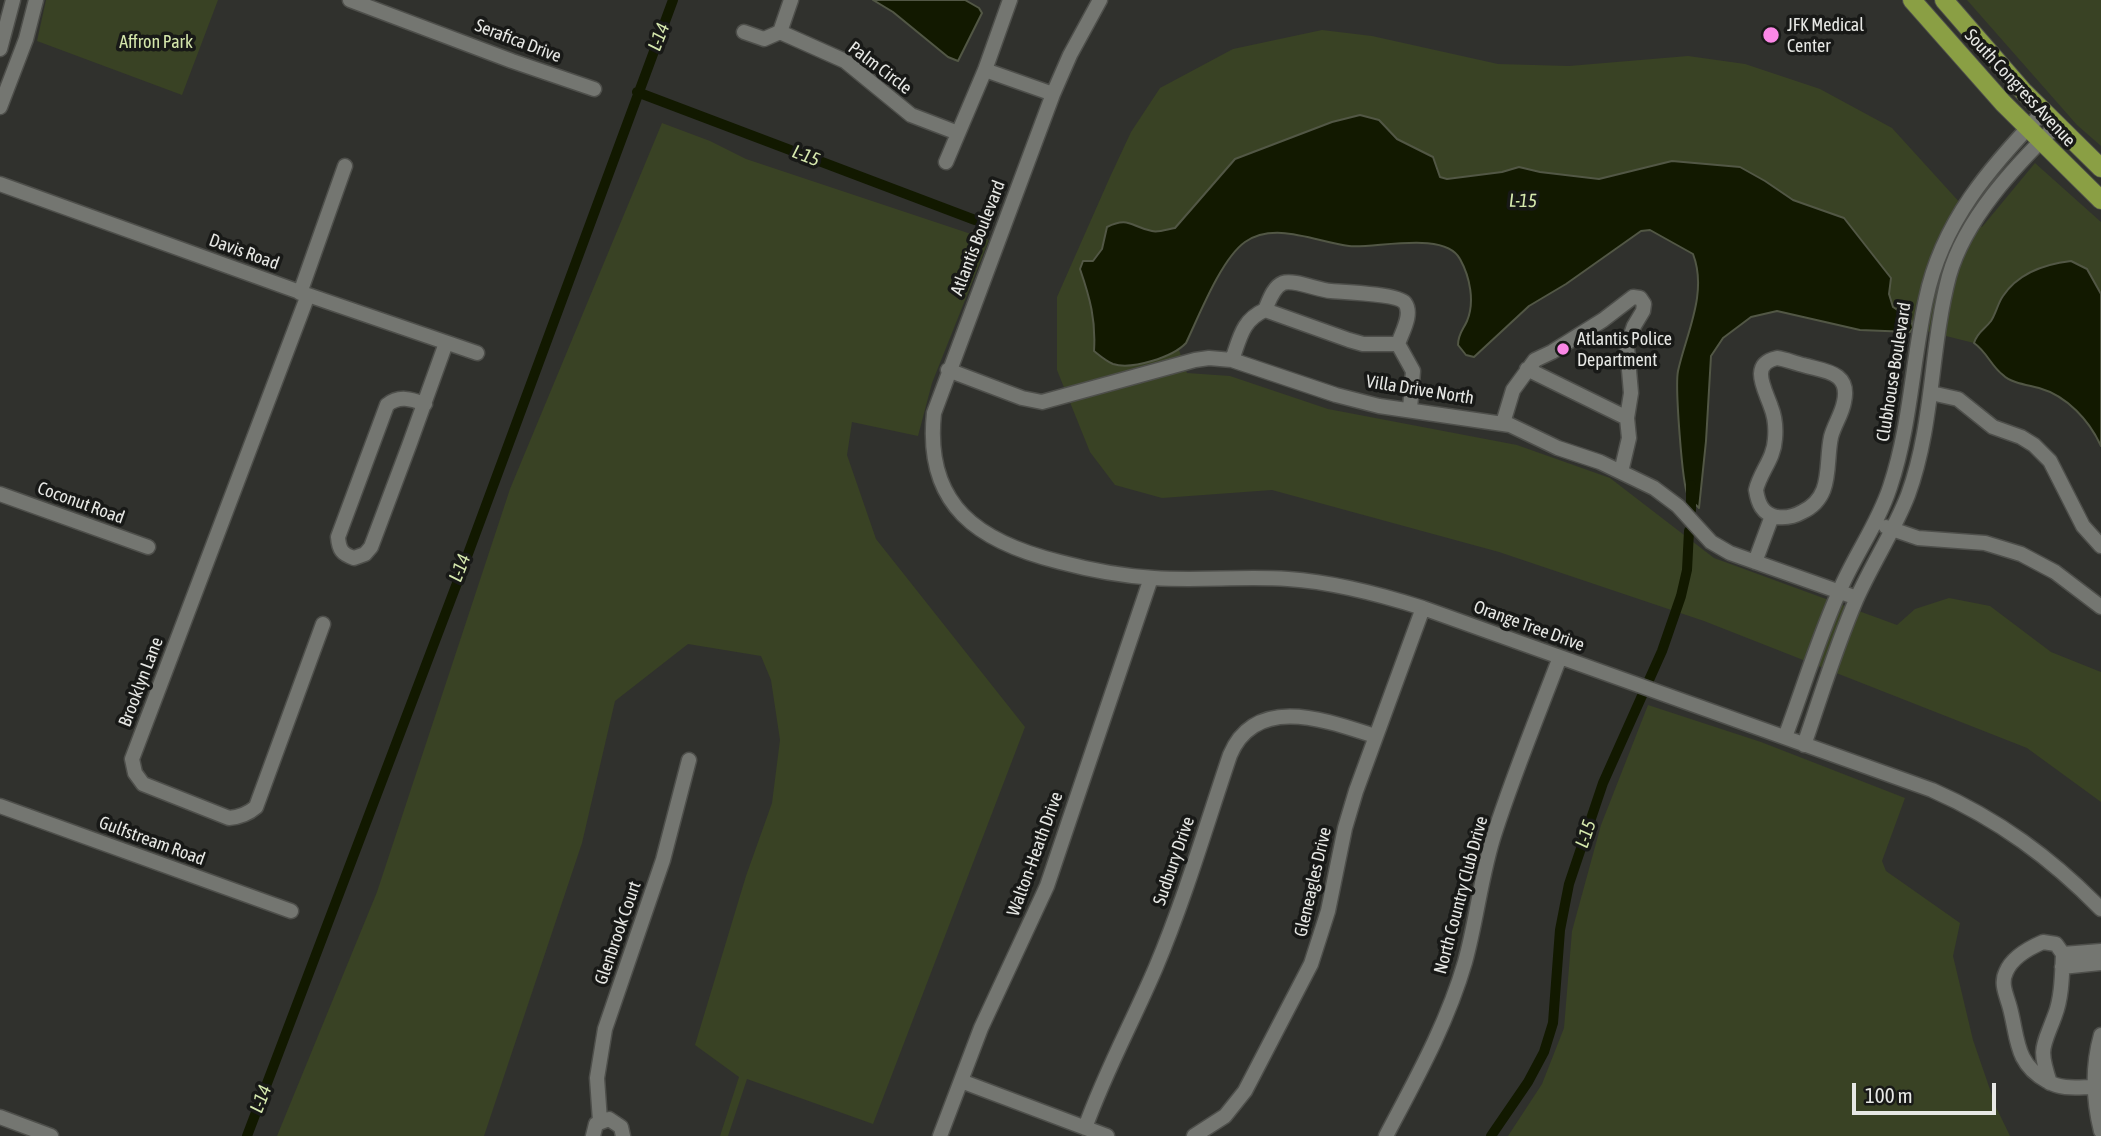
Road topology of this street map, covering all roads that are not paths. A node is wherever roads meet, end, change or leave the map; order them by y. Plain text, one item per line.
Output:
1 (13, 0) edge
2 (36, 0) edge
3 (350, 0) edge
4 (791, 0) edge
5 (1010, 0) edge
6 (1100, 0) edge
7 (1912, 0) edge
8 (1944, 0) edge
9 (744, 32) dead end
10 (780, 32) junction
11 (0, 49) edge
12 (985, 69) junction
13 (594, 89) dead end
14 (1053, 94) junction
15 (0, 107) edge
16 (2043, 112) junction
17 (2056, 126) junction
18 (2027, 128) junction
19 (958, 133) junction
20 (2040, 142) junction
21 (946, 162) dead end
22 (345, 166) dead end
23 (2101, 168) edge
24 (0, 184) edge
25 (2101, 200) edge
26 (304, 294) junction
27 (1265, 310) junction
28 (446, 343) junction
29 (1398, 344) junction
30 (477, 353) dead end
31 (1232, 360) junction
32 (1527, 369) junction
33 (948, 370) junction
34 (1931, 393) junction
35 (425, 404) junction
36 (1410, 409) junction
37 (1627, 418) junction
38 (1503, 423) junction
39 (1621, 472) junction
40 (0, 494) edge
41 (949, 496) joint
42 (1772, 516) junction
43 (1875, 522) junction
44 (1893, 529) junction
45 (2101, 546) edge
46 (148, 547) dead end
47 (1755, 562) junction
48 (1151, 578) junction
49 (1839, 592) junction
50 (1857, 598) junction
51 (2101, 606) edge
52 (1423, 608) junction
53 (323, 624) dead end
54 (1560, 657) junction
55 (1376, 736) junction
56 (1785, 737) junction
57 (1804, 745) junction
58 (689, 760) dead end
59 (0, 806) edge
60 (2101, 909) edge
61 (291, 911) dead end
62 (2101, 951) edge
63 (2063, 961) junction
64 (2101, 963) edge
65 (2101, 1035) edge
66 (961, 1081) junction
67 (2050, 1083) junction
68 (2094, 1087) junction
69 (0, 1117) edge
70 (600, 1121) junction
71 (1084, 1128) junction
72 (2101, 1131) edge
73 (51, 1136) edge
74 (593, 1136) edge
75 (622, 1136) edge
76 (940, 1136) edge
77 (1107, 1136) edge
78 (1194, 1136) edge
79 (1386, 1136) edge

1 - 11 street
2 - 15 street
3 - 13 street, Serafica Drive
4 - 10 street
5 - 12 street
6 - 14 street, Atlantis Boulevard
7 - 18 main road, South Congress Avenue
8 - 16 main road, South Congress Avenue
9 - 10 street, Palm Circle
10 - 19 street, Palm Circle
12 - 14 street
12 - 19 street
14 - 33 street, Atlantis Boulevard
16 - 17 main road, South Congress Avenue
16 - 18 street, Clubhouse Boulevard
17 - 20 street
17 - 23 main road, South Congress Avenue
18 - 20 main road, South Congress Avenue
18 - 43 street, Clubhouse Boulevard
19 - 21 street
20 - 25 main road, South Congress Avenue
20 - 34 street
22 - 26 street
24 - 26 street, Davis Road
26 - 28 street, Davis Road
26 - 53 street, Brooklyn Lane
27 - 29 street
27 - 29 street
27 - 31 street
28 - 30 street, Davis Road
28 - 35 street
29 - 36 street
31 - 33 street, Villa Drive North
31 - 36 street, Villa Drive North
32 - 37 street
32 - 37 street
32 - 38 street
33 - 41 street, Atlantis Boulevard
34 - 44 street
34 - 45 street
35 - 35 street
36 - 38 street, Villa Drive North
37 - 39 street
38 - 39 street, Villa Drive North
39 - 47 street, Villa Drive North
40 - 46 street, Coconut Road
41 - 48 street, Orange Tree Drive
42 - 42 street
42 - 47 street
43 - 44 street
43 - 49 street, Clubhouse Boulevard
44 - 50 street
44 - 51 street
47 - 49 street, Villa Drive North
48 - 52 street, Orange Tree Drive
48 - 66 street, Walton-Heath Drive
49 - 50 street, Villa Drive North
49 - 56 street, Clubhouse Boulevard
50 - 57 street
52 - 54 street, Orange Tree Drive
52 - 55 street, Gleneagles Drive
54 - 56 street, Orange Tree Drive
54 - 79 street, North Country Club Drive
55 - 71 street, Sudbury Drive
55 - 78 street, Gleneagles Drive
56 - 57 street, Orange Tree Drive
57 - 60 street, Orange Tree Drive
58 - 70 street, Glenbrook Court
59 - 61 street, Gulfstream Road
62 - 63 street
63 - 64 street
63 - 67 street
63 - 67 street
65 - 68 street
66 - 71 street
66 - 76 street, Walton-Heath Drive
67 - 68 street
68 - 72 street
69 - 73 street
70 - 74 street
70 - 75 street
71 - 77 street

